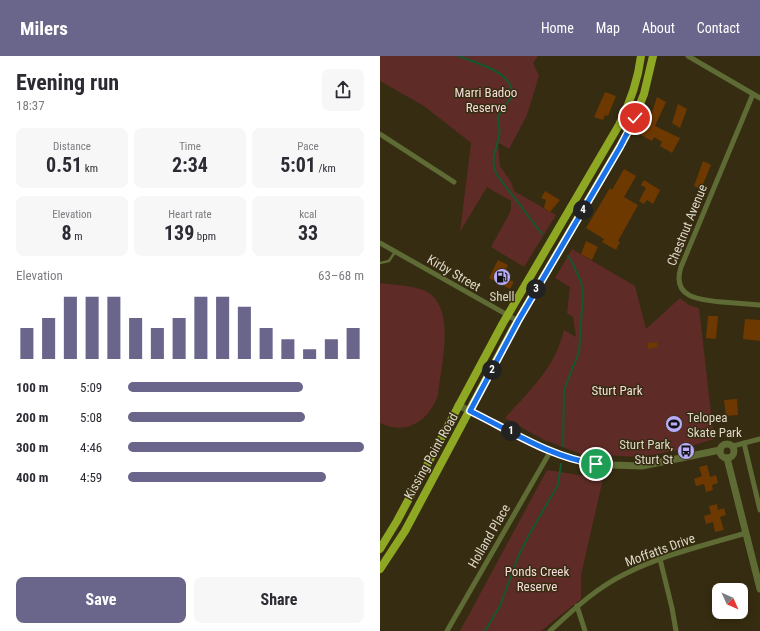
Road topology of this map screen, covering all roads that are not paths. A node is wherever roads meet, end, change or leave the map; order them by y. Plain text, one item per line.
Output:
1 (642, 56) edge
2 (653, 56) edge
3 (688, 56) edge
4 (753, 94) junction
5 (760, 98) edge
6 (380, 134) edge
7 (454, 182) dead end
8 (380, 243) edge
9 (395, 252) junction
10 (380, 263) edge
11 (760, 305) edge
12 (507, 316) junction
13 (518, 321) junction
14 (458, 405) junction
15 (470, 411) junction
16 (760, 439) edge
17 (744, 443) junction
18 (733, 446) junction
19 (720, 450) junction
20 (550, 452) junction
21 (727, 458) junction
22 (760, 510) edge
23 (746, 533) junction
24 (380, 549) edge
25 (660, 559) junction
26 (380, 569) edge
27 (760, 589) edge
28 (578, 606) junction
29 (446, 631) edge
30 (550, 631) edge
31 (585, 631) edge
32 (676, 631) edge

1 - 12 main road, Kissing Point Road
2 - 13 main road, Kissing Point Road
3 - 4 street
4 - 5 street
4 - 11 street, Chestnut Avenue
6 - 7 street
8 - 9 street, Kirby Street
9 - 10 lane
9 - 12 street, Kirby Street
12 - 13 street, Kirby Street
12 - 14 main road, Kissing Point Road
13 - 15 main road, Kissing Point Road
14 - 15 street
14 - 24 main road, Kissing Point Road
15 - 20 street
15 - 26 main road, Kissing Point Road
16 - 17 street
17 - 18 street
17 - 22 street
18 - 19 street
18 - 21 street
19 - 20 street
19 - 21 street
20 - 29 street, Holland Place
21 - 23 street
23 - 25 street, Moffatts Drive
23 - 27 street
25 - 28 street, Moffatts Drive
25 - 32 street
28 - 30 street, Moffatts Drive
28 - 31 street

